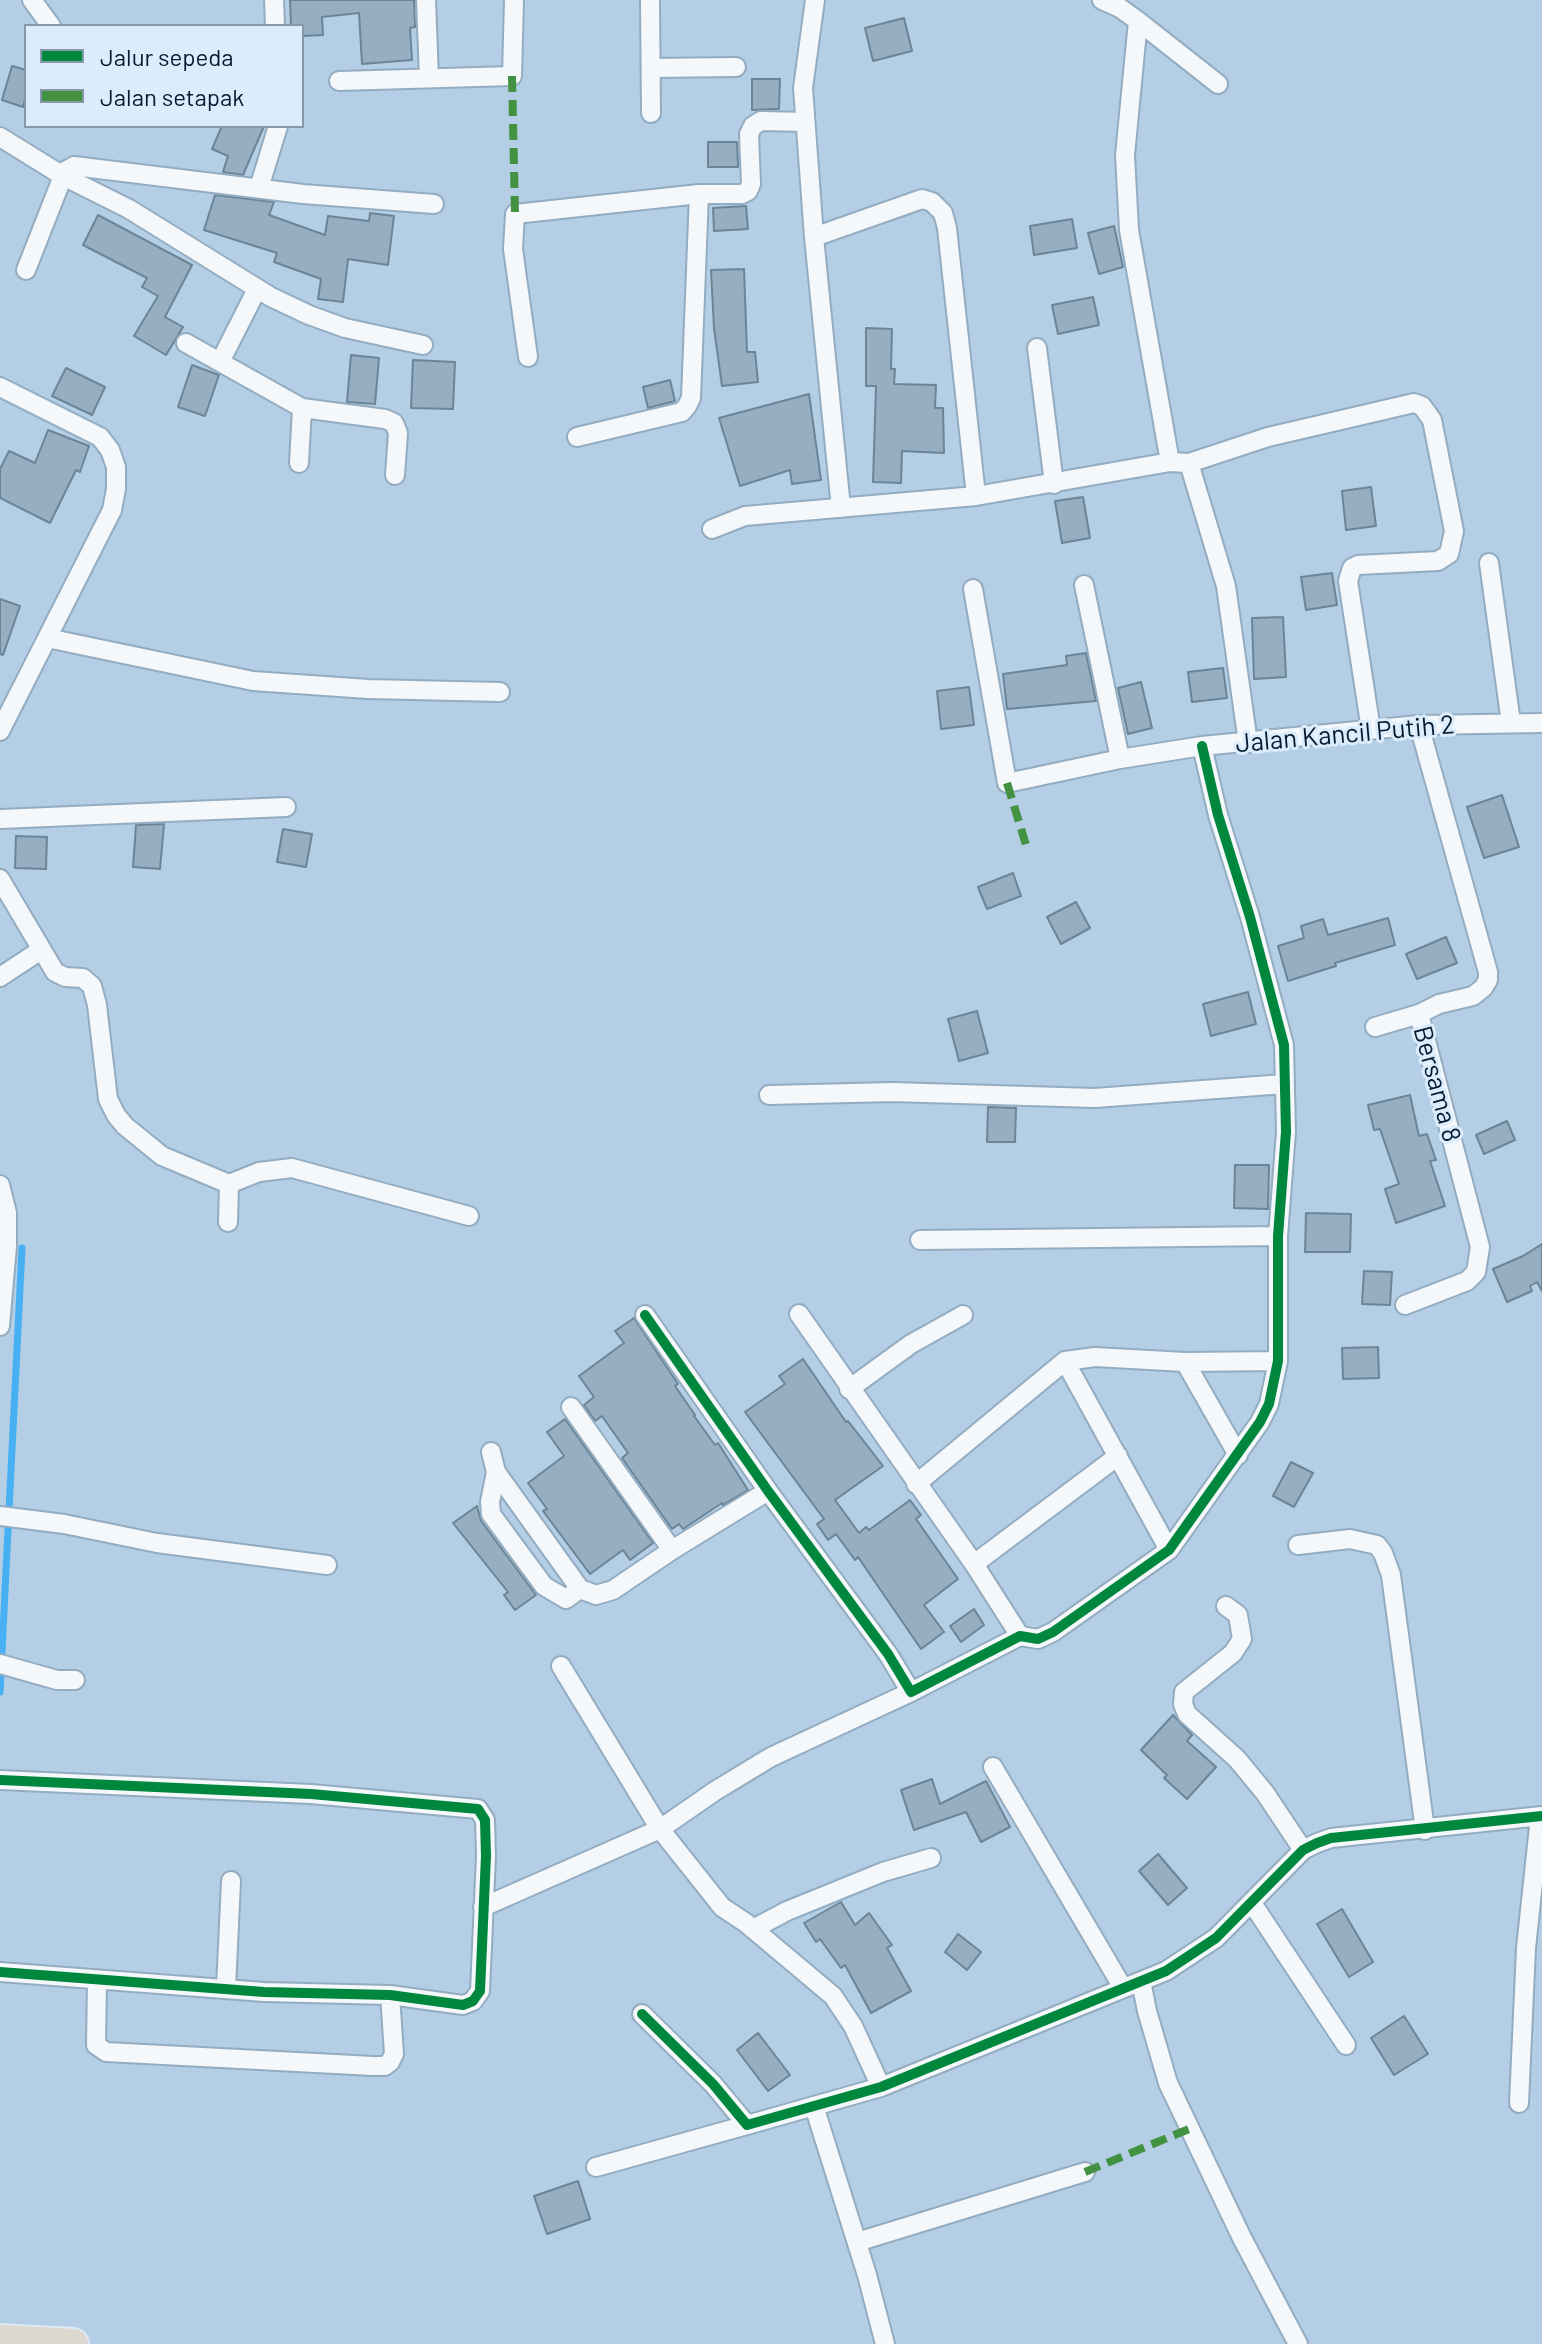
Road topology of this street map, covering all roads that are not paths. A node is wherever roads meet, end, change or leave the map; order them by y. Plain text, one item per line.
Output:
1 (32, 0) edge
2 (274, 0) edge
3 (426, 0) edge
4 (514, 0) edge
5 (650, 0) edge
6 (815, 0) edge
7 (1102, 0) edge
8 (1138, 21) junction
9 (50, 24) edge
10 (275, 24) edge
11 (736, 67) dead end
12 (651, 68) junction
13 (429, 78) junction
14 (339, 81) dead end
15 (1218, 84) dead end
16 (651, 113) dead end
17 (805, 122) junction
18 (277, 128) edge
19 (0, 137) edge
20 (63, 176) junction
21 (259, 188) junction
22 (699, 194) junction
23 (434, 204) dead end
24 (814, 237) junction
25 (26, 270) dead end
26 (257, 289) junction
27 (186, 343) dead end
28 (423, 345) dead end
29 (1037, 348) dead end
30 (528, 357) dead end
31 (220, 362) junction
32 (0, 387) edge
33 (302, 408) junction
34 (577, 437) dead end
35 (1180, 462) junction
36 (299, 463) dead end
37 (395, 475) dead end
38 (1054, 484) junction
39 (976, 496) junction
40 (841, 508) junction
41 (712, 529) dead end
42 (1489, 563) dead end
43 (1084, 585) dead end
44 (973, 589) dead end
45 (47, 638) junction
46 (500, 692) dead end
47 (1511, 723) junction
48 (1542, 723) edge
49 (1419, 725) junction
50 (1371, 730) junction
51 (0, 731) edge
52 (1248, 743) junction
53 (1202, 746) junction
54 (1120, 759) junction
55 (286, 807) dead end
56 (0, 819) edge
57 (3, 889) edge
58 (41, 950) junction
59 (0, 977) edge
60 (1419, 1014) junction
61 (1375, 1027) dead end
62 (1284, 1084) junction
63 (769, 1095) dead end
64 (229, 1184) junction
65 (0, 1185) edge
66 (469, 1216) dead end
67 (228, 1222) dead end
68 (1278, 1236) junction
69 (920, 1240) dead end
70 (1405, 1305) dead end
71 (799, 1314) dead end
72 (645, 1315) dead end
73 (963, 1315) dead end
74 (0, 1326) edge
75 (1065, 1361) junction
76 (1278, 1361) junction
77 (1185, 1362) junction
78 (849, 1389) junction
79 (571, 1407) dead end
80 (491, 1452) dead end
81 (1238, 1455) junction
82 (1118, 1456) junction
83 (496, 1472) junction
84 (916, 1484) junction
85 (768, 1491) junction
86 (5, 1517) edge
87 (1298, 1545) dead end
88 (672, 1550) junction
89 (1169, 1550) junction
90 (974, 1564) junction
91 (327, 1565) dead end
92 (580, 1589) junction
93 (1226, 1606) dead end
94 (1020, 1636) junction
95 (3, 1664) edge
96 (561, 1666) dead end
97 (75, 1680) dead end
98 (911, 1692) junction
99 (993, 1767) dead end
100 (3, 1780) edge
101 (1541, 1816) edge
102 (660, 1829) junction
103 (1425, 1830) junction
104 (1303, 1850) junction
105 (931, 1858) dead end
106 (231, 1881) dead end
107 (1252, 1903) junction
108 (483, 1907) junction
109 (753, 1929) junction
110 (0, 1972) edge
111 (97, 1980) junction
112 (1141, 1981) junction
113 (1123, 1988) junction
114 (226, 1989) junction
115 (390, 1995) junction
116 (642, 2014) dead end
117 (1346, 2045) dead end
118 (881, 2087) junction
119 (1519, 2103) dead end
120 (814, 2106) junction
121 (747, 2125) junction
122 (596, 2167) dead end
123 (1085, 2172) dead end
124 (857, 2242) junction
125 (0, 2340) edge
126 (73, 2344) edge
127 (885, 2344) edge
128 (1298, 2344) edge

1 - 9 street
2 - 10 street
3 - 13 street
4 - 13 street
5 - 12 street
6 - 17 street
7 - 8 street
8 - 15 street
8 - 35 street
11 - 12 street
12 - 16 street
13 - 14 street
17 - 22 street
17 - 24 street
18 - 21 street
19 - 20 street
20 - 21 street
20 - 25 street
20 - 26 street
21 - 23 street
22 - 30 street
22 - 34 street
24 - 39 street
24 - 40 street
26 - 28 street
26 - 31 street
27 - 31 street
29 - 38 street
31 - 33 street
32 - 45 street
33 - 36 street
33 - 37 street
35 - 38 street
35 - 50 street
35 - 52 street
38 - 39 street
39 - 40 street
40 - 41 street
42 - 47 street
43 - 54 street
44 - 54 street, Jalan Kancil Putih 2
45 - 46 street
45 - 51 street
47 - 48 street, Jalan Kancil Putih 2
47 - 49 street, Jalan Kancil Putih 2
49 - 50 street, Jalan Kancil Putih 2
49 - 60 street, Bersama 8
50 - 52 street, Jalan Kancil Putih 2
52 - 53 street, Jalan Kancil Putih 2
53 - 54 street, Jalan Kancil Putih 2
53 - 62 street
55 - 56 street
57 - 58 street
58 - 59 street
58 - 64 street
60 - 61 street
60 - 70 street, Bersama 8
62 - 63 street
62 - 68 street
64 - 66 street
64 - 67 street
65 - 74 street
68 - 69 street
68 - 76 street
71 - 78 street
72 - 85 street
73 - 78 street
75 - 77 street
75 - 82 street
75 - 84 street
76 - 77 street
76 - 81 street
77 - 81 street
78 - 84 street
79 - 88 street
80 - 83 street
81 - 89 street
82 - 89 street
82 - 90 street
83 - 92 street
83 - 92 street
84 - 90 street
85 - 88 street
85 - 98 street
86 - 91 street
87 - 103 street
88 - 92 street
89 - 94 street
90 - 94 street
93 - 104 street
94 - 98 street
95 - 97 street
96 - 102 street
98 - 102 street
99 - 113 street
100 - 108 street
101 - 103 street
101 - 119 street
102 - 108 street
102 - 109 street
103 - 104 street
104 - 107 street
105 - 109 street
106 - 114 street
107 - 112 street
107 - 117 street
108 - 115 street
109 - 118 street
110 - 111 street
111 - 114 street
111 - 115 street
112 - 113 street
112 - 128 street
113 - 118 street
114 - 115 street
116 - 121 street
118 - 120 street
120 - 121 street
120 - 124 street
121 - 122 street
123 - 124 street
124 - 127 street
125 - 126 highway

